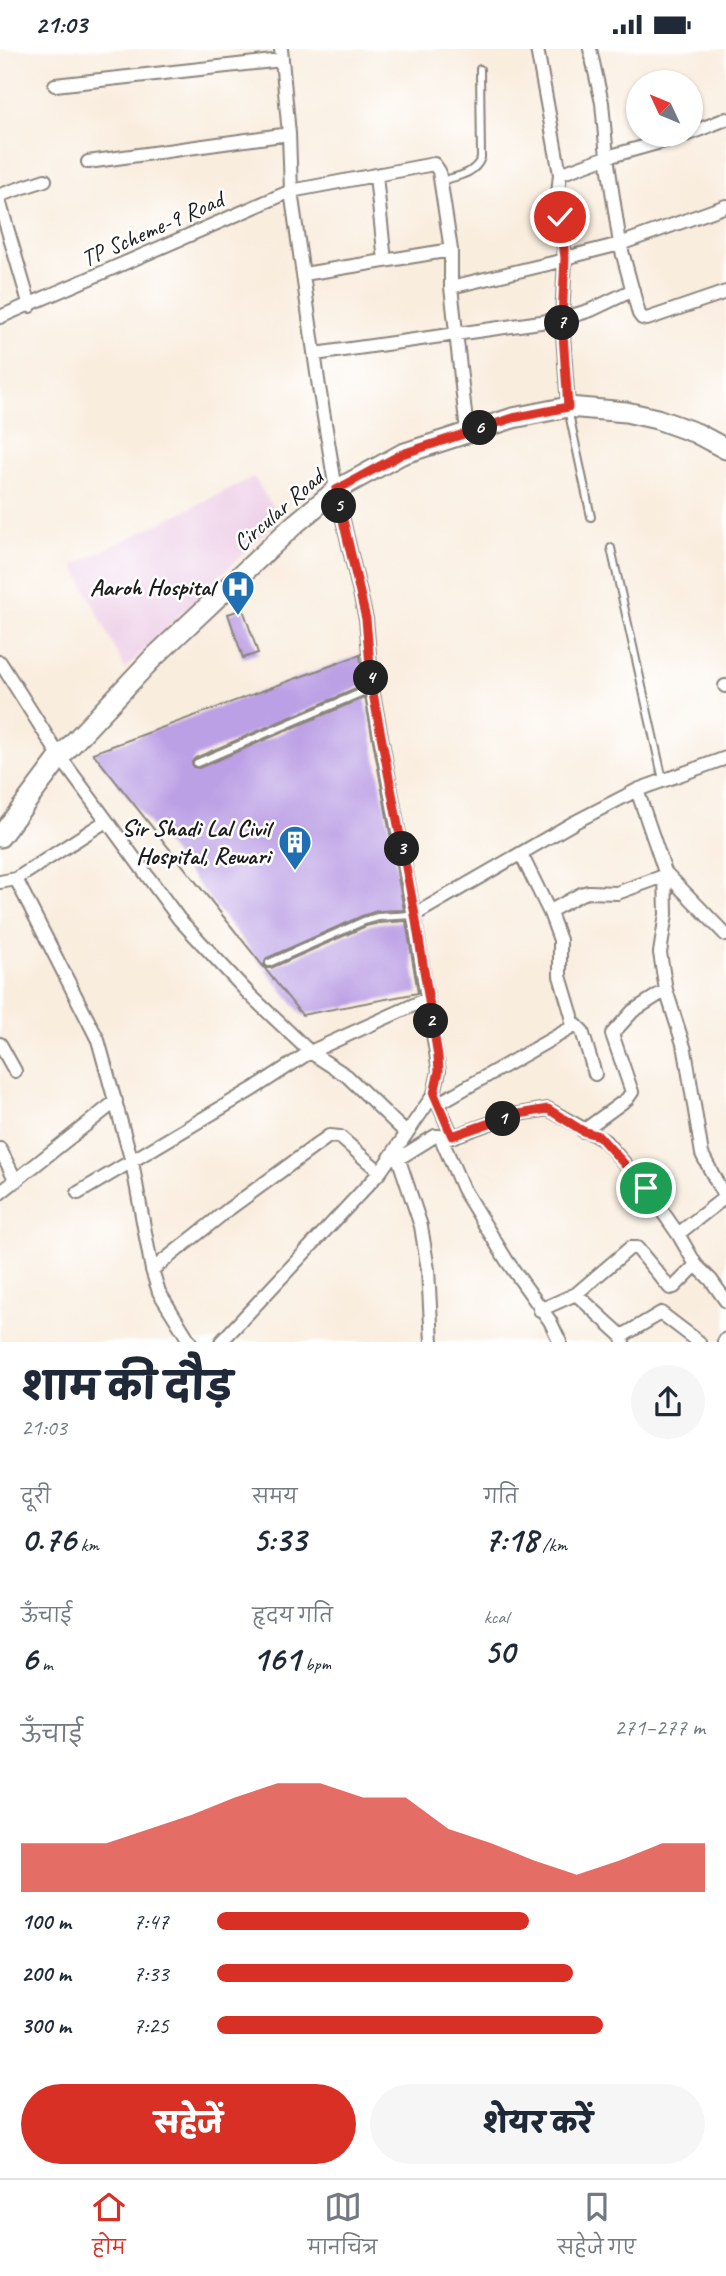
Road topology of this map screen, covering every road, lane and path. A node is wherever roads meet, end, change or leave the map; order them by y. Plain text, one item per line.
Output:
1 (590, 49) edge
2 (542, 50) edge
3 (281, 55) edge
4 (480, 69) dead end
5 (55, 85) dead end
6 (726, 119) edge
7 (704, 128) edge
8 (289, 135) junction
9 (643, 147) edge
10 (607, 157) junction
11 (88, 162) dead end
12 (560, 174) junction
13 (376, 176) junction
14 (45, 180) dead end
15 (441, 181) junction
16 (291, 191) junction
17 (0, 195) edge
18 (0, 204) edge
19 (726, 206) edge
20 (5, 238) edge
21 (620, 244) junction
22 (451, 250) junction
23 (565, 259) junction
24 (385, 261) junction
25 (304, 274) junction
26 (451, 287) junction
27 (632, 290) junction
28 (726, 292) edge
29 (30, 306) junction
30 (0, 317) edge
31 (562, 319) junction
32 (457, 335) junction
33 (315, 354) junction
34 (568, 407) junction
35 (467, 431) junction
36 (726, 449) edge
37 (336, 490) junction
38 (591, 517) dead end
39 (611, 548) dead end
40 (0, 662) edge
41 (372, 688) junction
42 (60, 757) junction
43 (726, 758) edge
44 (197, 763) dead end
45 (663, 779) junction
46 (637, 790) junction
47 (106, 821) junction
48 (0, 837) edge
49 (521, 854) junction
50 (665, 874) junction
51 (16, 879) junction
52 (0, 882) edge
53 (550, 913) junction
54 (415, 915) junction
55 (726, 935) edge
56 (269, 963) dead end
57 (666, 990) junction
58 (427, 999) junction
59 (573, 1022) junction
60 (0, 1044) edge
61 (310, 1052) junction
62 (15, 1071) dead end
63 (595, 1074) dead end
64 (436, 1099) junction
65 (116, 1101) junction
66 (583, 1131) junction
67 (406, 1133) junction
68 (447, 1138) junction
69 (0, 1149) edge
70 (397, 1155) junction
71 (132, 1162) junction
72 (380, 1172) junction
73 (16, 1181) junction
74 (0, 1193) edge
75 (78, 1193) dead end
76 (725, 1199) edge
77 (678, 1234) junction
78 (696, 1265) junction
79 (152, 1270) junction
80 (576, 1294) junction
81 (726, 1301) edge
82 (540, 1310) junction
83 (225, 1337) edge
84 (622, 1339) edge
85 (190, 1342) edge
86 (240, 1342) edge
87 (432, 1342) edge
88 (560, 1342) edge
89 (699, 1342) edge

1 - 10 street
2 - 12 street
3 - 5 street
3 - 8 street
4 - 15 lane
6 - 7 street
8 - 11 street
8 - 16 street
9 - 10 street
10 - 12 street
10 - 21 street
12 - 23 street
13 - 15 street, TP Scheme-9 Road
13 - 16 street, TP Scheme-9 Road
13 - 24 street
14 - 17 street
15 - 22 street
16 - 25 street
16 - 29 street, TP Scheme-9 Road
18 - 20 street
19 - 21 street
20 - 29 street
21 - 23 street
21 - 27 street
22 - 24 street
22 - 26 street
23 - 26 street
23 - 31 street
24 - 25 street
25 - 33 street
26 - 32 street
27 - 28 street
27 - 31 street
29 - 30 street, TP Scheme-9 Road
31 - 32 street
31 - 34 street
32 - 33 street
32 - 35 street
33 - 37 street
34 - 35 main road, Circular Road
34 - 36 main road, Circular Road
34 - 38 lane
35 - 37 main road, Circular Road
37 - 41 street
37 - 42 main road, Circular Road
39 - 45 lane
40 - 42 street
41 - 44 lane
41 - 54 street
42 - 47 street
42 - 48 main road, Circular Road
43 - 45 street
45 - 46 street
46 - 49 street
46 - 50 street
47 - 51 street
47 - 61 street
49 - 53 street
49 - 54 street
50 - 53 street
50 - 55 street
50 - 57 street
51 - 52 street
51 - 65 street
53 - 59 street
54 - 56 lane
54 - 58 street
57 - 66 street
57 - 76 street
58 - 61 street
58 - 64 street
59 - 63 street
59 - 64 street
60 - 62 street
61 - 67 street
61 - 71 street
64 - 67 street
64 - 68 street
65 - 71 street
65 - 73 street
66 - 68 street
66 - 77 street
67 - 70 street
68 - 70 street
68 - 82 street
69 - 73 street
70 - 72 street
70 - 87 street
71 - 75 street
71 - 79 street
72 - 79 street
72 - 83 street
73 - 74 street
76 - 77 street
77 - 78 street
78 - 80 street
78 - 81 street
79 - 85 street
80 - 82 street
80 - 84 street
82 - 88 street
83 - 86 street
84 - 89 street

